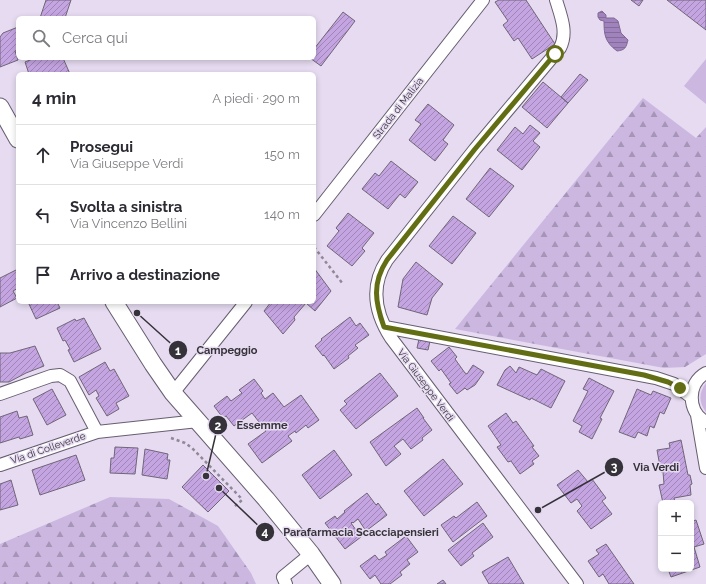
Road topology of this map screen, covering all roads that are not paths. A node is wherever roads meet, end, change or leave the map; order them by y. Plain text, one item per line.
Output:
1 (483, 0) edge
2 (556, 0) edge
3 (0, 107) edge
4 (16, 135) edge
5 (316, 212) edge
6 (115, 304) edge
7 (244, 304) edge
8 (384, 327) junction
9 (706, 373) edge
10 (174, 393) junction
11 (0, 394) edge
12 (691, 397) junction
13 (702, 418) edge
14 (198, 421) junction
15 (97, 432) junction
16 (706, 463) edge
17 (0, 465) edge
18 (311, 554) junction
19 (286, 584) edge
20 (332, 584) edge
21 (577, 584) edge

1 - 5 street, Strada di Malizia
2 - 8 street, Via Giuseppe Verdi
3 - 4 street
6 - 10 street
7 - 10 street
8 - 12 street
8 - 21 street, Via Giuseppe Verdi
9 - 12 street
10 - 14 street
11 - 15 street, Via di Colleverde
12 - 13 street
13 - 16 street
14 - 15 street, Via di Colleverde
14 - 18 street
15 - 17 street, Via di Colleverde
18 - 19 street
18 - 20 street

